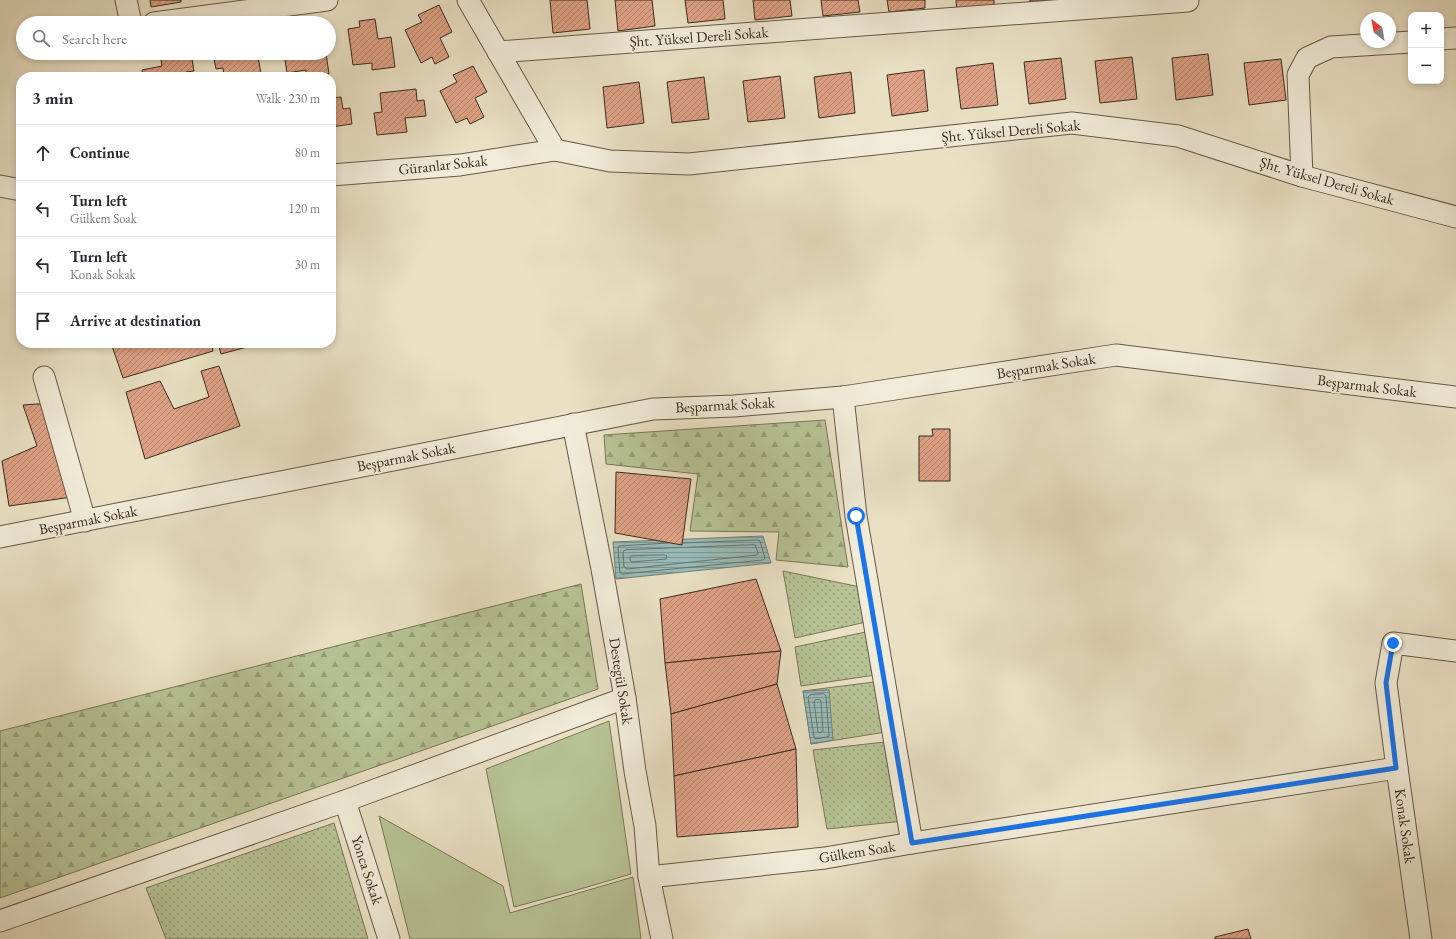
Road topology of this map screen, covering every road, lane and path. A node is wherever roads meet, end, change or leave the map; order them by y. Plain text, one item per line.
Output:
1 (126, 0) edge
2 (328, 0) edge
3 (468, 0) edge
4 (1188, 2) dead end
5 (129, 16) edge
6 (207, 16) edge
7 (1456, 38) edge
8 (1444, 39) edge
9 (1408, 42) edge
10 (498, 52) junction
11 (555, 150) junction
12 (336, 175) edge
13 (1302, 176) junction
14 (0, 186) edge
15 (16, 189) edge
16 (1456, 217) edge
17 (44, 376) dead end
18 (843, 397) junction
19 (1456, 397) edge
20 (573, 424) junction
21 (86, 521) junction
22 (0, 537) edge
23 (1456, 651) edge
24 (625, 698) junction
25 (1396, 768) junction
26 (345, 801) junction
27 (912, 843) junction
28 (649, 877) junction
29 (0, 920) edge
30 (389, 939) edge
31 (662, 939) edge
32 (1421, 939) edge

1 - 5 street
2 - 6 street
3 - 10 street
4 - 10 street, Şht. Yüksel Dereli Sokak
7 - 8 street
9 - 13 street
10 - 11 street
11 - 12 street, Güranlar Sokak
11 - 13 street, Şht. Yüksel Dereli Sokak
13 - 16 street, Şht. Yüksel Dereli Sokak
14 - 15 street
17 - 21 street
18 - 19 street, Beşparmak Sokak
18 - 20 street, Beşparmak Sokak
18 - 27 street
20 - 21 street, Beşparmak Sokak
20 - 24 street, Destegül Sokak
21 - 22 street, Beşparmak Sokak
23 - 25 street, Konak Sokak
24 - 26 street
24 - 28 street, Destegül Sokak
25 - 27 street, Gülkem Soak
25 - 32 street, Konak Sokak
26 - 29 street
26 - 30 street, Yonca Sokak
27 - 28 street, Gülkem Soak
28 - 31 street, Destegül Sokak

